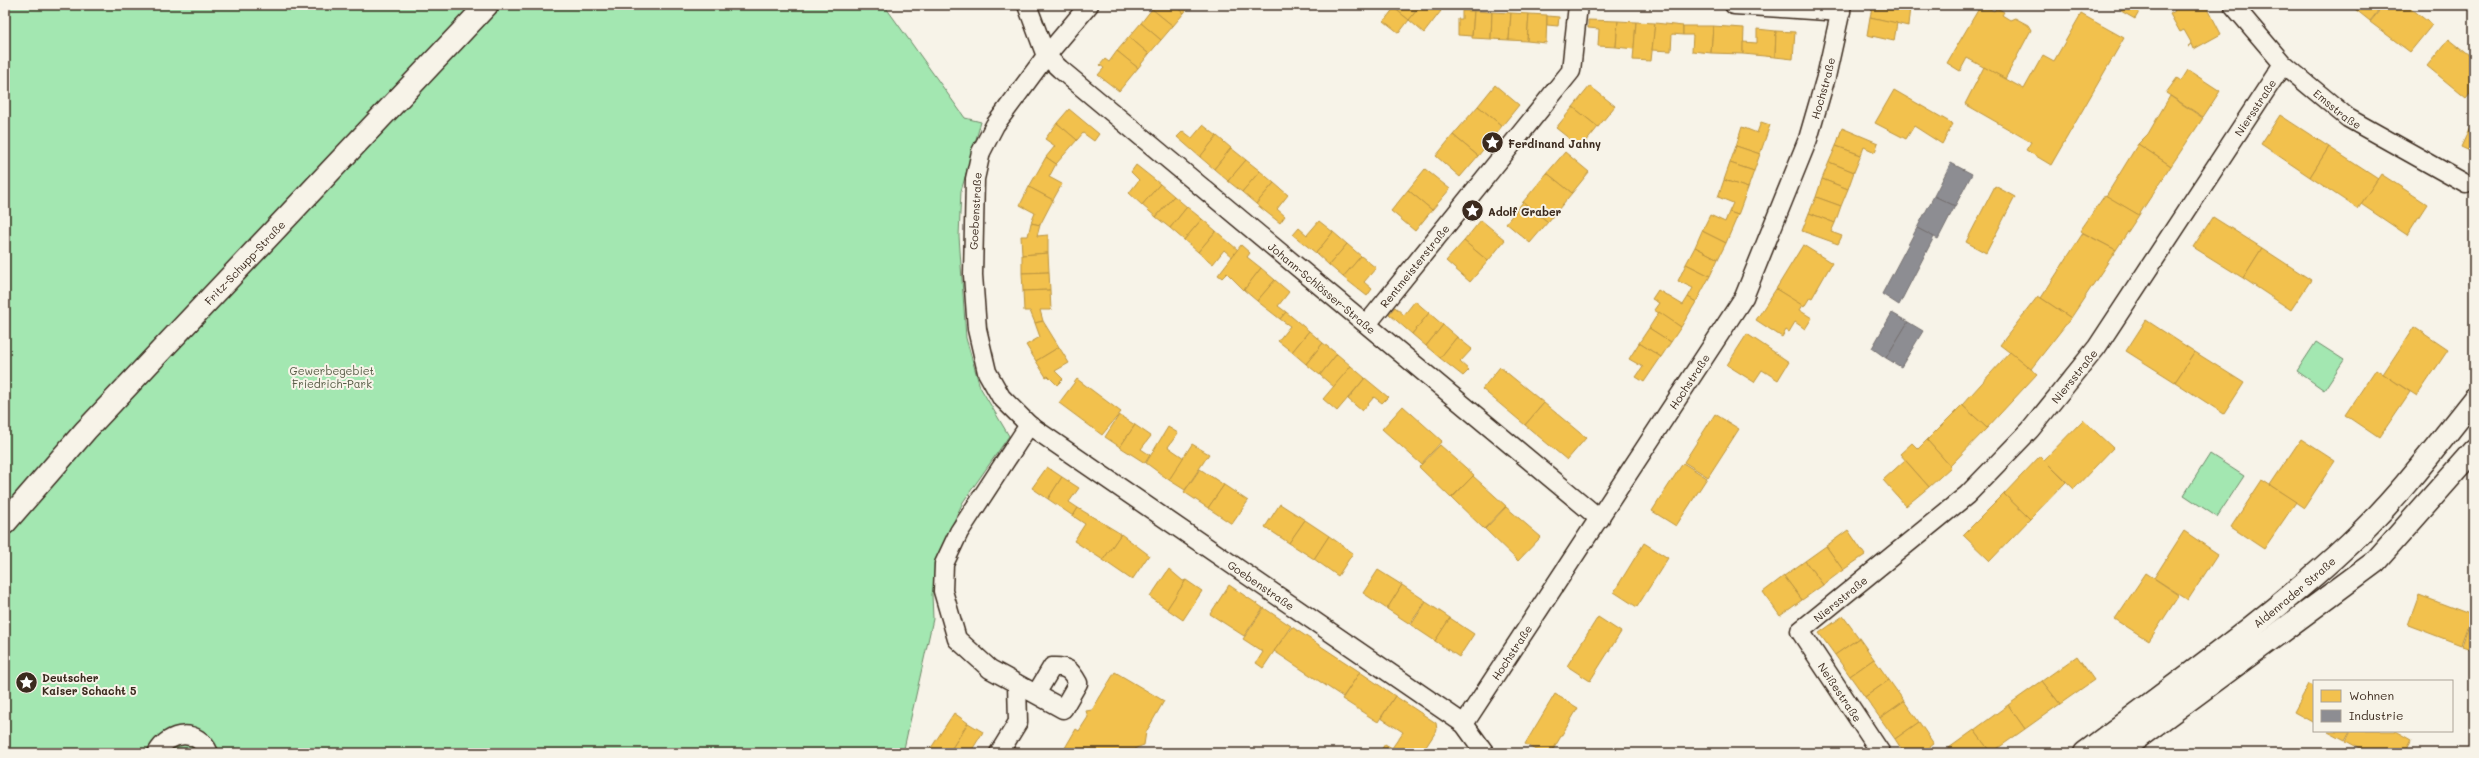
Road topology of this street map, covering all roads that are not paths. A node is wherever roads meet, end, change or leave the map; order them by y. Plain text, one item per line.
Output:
1 (487, 5) edge
2 (1027, 5) edge
3 (1089, 5) edge
4 (1578, 5) edge
5 (1734, 5) edge
6 (2233, 5) edge
7 (1842, 8) edge
8 (1046, 56) junction
9 (2283, 64) junction
10 (2466, 184) dead end
11 (1366, 324) junction
12 (2474, 399) edge
13 (1029, 425) junction
14 (2474, 450) edge
15 (1600, 519) junction
16 (5, 523) edge
17 (1800, 631) joint
18 (1017, 684) junction
19 (1036, 694) dead end
20 (1464, 724) junction
21 (157, 753) edge
22 (209, 753) edge
23 (999, 753) edge
24 (1485, 753) edge
25 (1881, 753) edge
26 (2085, 753) edge
27 (2117, 753) edge

1 - 16 street, Fritz-Schupp-Straße
2 - 8 street
3 - 8 street, Goebenstraße
4 - 11 street, Rentmeisterstraße
5 - 7 street
6 - 9 street, Emsstraße
7 - 15 street, Hochstraße
8 - 11 street, Johann-Schlösser-Straße
8 - 13 street, Goebenstraße
9 - 10 street, Emsstraße
9 - 17 street, Niersstraße
11 - 15 street, Johann-Schlösser-Straße
12 - 26 street, Aldenrader Straße
13 - 18 street
13 - 20 street, Goebenstraße
14 - 27 street
15 - 20 street, Hochstraße
17 - 25 street, Neißestraße
18 - 19 street
18 - 23 street
20 - 24 street, Goebenstraße
21 - 22 street

